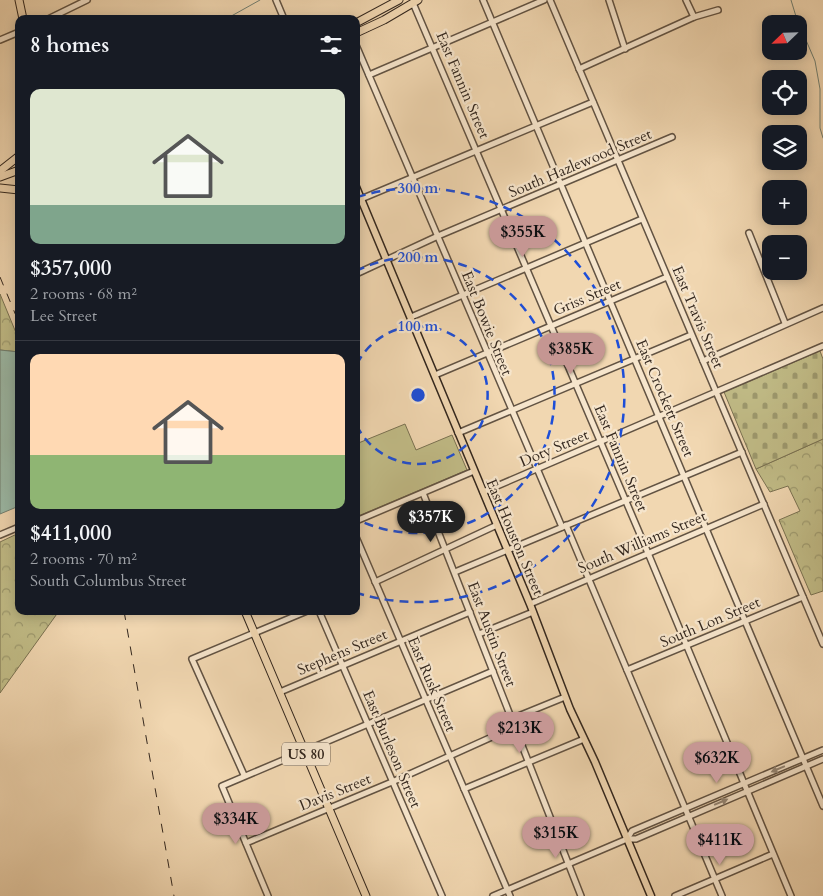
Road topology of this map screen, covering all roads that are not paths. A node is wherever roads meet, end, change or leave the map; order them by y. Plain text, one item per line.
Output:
1 (19, 0) edge
2 (87, 0) edge
3 (276, 0) edge
4 (398, 0) edge
5 (483, 0) edge
6 (544, 0) edge
7 (550, 0) edge
8 (609, 0) edge
9 (686, 0) edge
10 (416, 2) edge
11 (718, 10) dead end
12 (22, 15) edge
13 (56, 15) edge
14 (282, 15) edge
15 (694, 18) junction
16 (360, 21) edge
17 (492, 22) junction
18 (360, 32) edge
19 (15, 34) edge
20 (0, 40) edge
21 (433, 47) junction
22 (625, 49) junction
23 (360, 54) edge
24 (579, 69) junction
25 (369, 75) junction
26 (593, 102) junction
27 (536, 126) junction
28 (672, 137) dead end
29 (477, 151) junction
30 (15, 159) edge
31 (617, 160) junction
32 (0, 172) edge
33 (15, 172) edge
34 (0, 178) edge
35 (413, 178) junction
36 (561, 184) junction
37 (0, 188) edge
38 (15, 190) edge
39 (361, 199) joint
40 (502, 209) junction
41 (642, 218) junction
42 (749, 233) dead end
43 (438, 236) junction
44 (585, 243) junction
45 (387, 260) junction
46 (527, 268) junction
47 (360, 272) edge
48 (667, 277) junction
49 (462, 295) junction
50 (610, 301) junction
51 (823, 308) edge
52 (411, 317) junction
53 (785, 323) junction
54 (551, 326) junction
55 (691, 335) junction
56 (823, 346) edge
57 (486, 353) junction
58 (634, 359) junction
59 (703, 361) junction
60 (434, 375) junction
61 (576, 383) junction
62 (717, 393) junction
63 (510, 411) junction
64 (659, 417) junction
65 (458, 433) junction
66 (601, 442) junction
67 (742, 452) junction
68 (536, 469) junction
69 (474, 471) junction
70 (684, 476) junction
71 (483, 492) junction
72 (423, 493) junction
73 (626, 500) junction
74 (764, 504) junction
75 (360, 519) edge
76 (497, 525) junction
77 (564, 526) junction
78 (706, 528) junction
79 (15, 529) edge
80 (0, 535) edge
81 (360, 546) edge
82 (445, 548) junction
83 (507, 550) junction
84 (648, 553) junction
85 (455, 572) junction
86 (588, 579) junction
87 (375, 582) junction
88 (803, 596) junction
89 (530, 604) junction
90 (470, 612) junction
91 (533, 612) junction
92 (247, 615) edge
93 (298, 615) edge
94 (321, 615) edge
95 (745, 621) junction
96 (820, 631) edge
97 (255, 634) junction
98 (479, 634) junction
99 (400, 641) junction
100 (823, 644) edge
101 (686, 645) junction
102 (343, 666) junction
103 (493, 670) junction
104 (627, 670) junction
105 (280, 692) junction
106 (565, 697) junction
107 (425, 700) junction
108 (511, 719) junction
109 (367, 724) junction
110 (514, 727) junction
111 (584, 739) junction
112 (304, 750) junction
113 (823, 750) edge
114 (450, 757) junction
115 (803, 759) junction
116 (823, 760) edge
117 (527, 762) junction
118 (806, 767) junction
119 (244, 775) junction
120 (392, 782) junction
121 (744, 784) junction
122 (464, 789) junction
123 (747, 791) junction
124 (823, 806) edge
125 (329, 808) junction
126 (685, 809) junction
127 (688, 816) junction
128 (627, 839) junction
129 (246, 843) junction
130 (773, 854) junction
131 (567, 865) junction
132 (715, 879) junction
133 (508, 890) junction
134 (268, 896) edge
135 (366, 896) edge
136 (442, 896) edge
137 (493, 896) edge
138 (510, 896) edge
139 (581, 896) edge
140 (652, 896) edge
141 (675, 896) edge
142 (722, 896) edge
143 (791, 896) edge

1 - 12 highway
2 - 13 street
3 - 14 street
4 - 16 highway
5 - 17 street, East Crockett Street
6 - 17 street
7 - 24 street, East Travis Street
8 - 22 street
9 - 15 street
10 - 18 highway
10 - 21 street, East Fannin Street
11 - 15 street
15 - 22 street
17 - 21 street
17 - 27 street, East Crockett Street
19 - 20 street
21 - 25 street
21 - 29 street, East Fannin Street
22 - 24 street
23 - 25 street, East Bowie Street
24 - 26 street, East Travis Street
25 - 35 street, East Bowie Street
26 - 27 street
26 - 31 street, East Travis Street
27 - 29 street
27 - 36 street, East Crockett Street
28 - 31 street, South Hazlewood Street
29 - 35 street
29 - 40 street, East Fannin Street
30 - 32 highway
31 - 36 street, South Hazlewood Street
31 - 41 street, East Travis Street
33 - 34 highway
35 - 39 street
35 - 43 street, East Bowie Street
36 - 40 street, South Hazlewood Street
36 - 44 street, East Crockett Street
37 - 38 highway
39 - 45 main road, East Houston Street
40 - 43 street, South Hazlewood Street
40 - 46 street, East Fannin Street
41 - 44 street
41 - 48 street, East Travis Street
42 - 53 street
43 - 45 street, South Hazlewood Street
43 - 49 street, East Bowie Street
44 - 46 street
44 - 50 street, East Crockett Street
45 - 47 street, South Hazlewood Street
45 - 52 main road, East Houston Street
46 - 49 street
46 - 54 street, East Fannin Street
48 - 50 street, Griss Street
48 - 55 street, East Travis Street
49 - 52 street
49 - 57 street, East Bowie Street
50 - 54 street, Griss Street
50 - 58 street, East Crockett Street
51 - 53 street
52 - 60 main road, East Houston Street
53 - 59 street
54 - 57 street, Griss Street
54 - 61 street, East Fannin Street
55 - 58 street
55 - 59 street, East Travis Street
56 - 62 street, Doty Street
57 - 60 street, Griss Street
57 - 63 street, East Bowie Street
58 - 61 street
58 - 64 street, East Crockett Street
59 - 62 street, East Travis Street
60 - 65 main road, East Houston Street
61 - 63 street
61 - 66 street, East Fannin Street
62 - 64 street, Doty Street
62 - 67 street, East Travis Street
63 - 65 street
63 - 68 street, East Bowie Street
64 - 66 street, Doty Street
64 - 70 street, East Crockett Street
65 - 69 main road, East Houston Street
66 - 68 street, Doty Street
66 - 73 street, East Fannin Street
67 - 70 street
67 - 74 street, East Travis Street
68 - 71 street, Doty Street
68 - 77 street, East Bowie Street
69 - 71 main road, East Houston Street
69 - 72 street
70 - 73 street
70 - 78 street, East Crockett Street
71 - 76 main road, East Houston Street
72 - 75 street
72 - 82 street, East Austin Street
73 - 77 street
73 - 84 street, East Fannin Street
74 - 78 street, South Williams Street
74 - 88 street, East Travis Street
76 - 82 street
76 - 83 main road, East Houston Street
77 - 83 street
77 - 86 street, East Bowie Street
78 - 84 street, South Williams Street
78 - 95 street, East Crockett Street
79 - 80 street
81 - 87 street, East Rusk Street
82 - 85 street, East Austin Street
82 - 87 street
83 - 85 street
83 - 89 main road, East Houston Street
84 - 86 street, South Williams Street
84 - 101 street, East Fannin Street
85 - 90 street, East Austin Street
86 - 89 street, South Williams Street
86 - 104 street, East Bowie Street
87 - 99 street, East Rusk Street
88 - 95 street, South Lon Street
88 - 96 street, East Travis Street
89 - 91 main road, East Houston Street
90 - 98 street, East Austin Street
90 - 99 street, Stephens Street
91 - 98 street
91 - 106 main road, East Houston Street
92 - 97 highway, US 80
93 - 97 street
94 - 102 street, East Burleson Street
95 - 101 street, South Lon Street
95 - 115 street, East Crockett Street
96 - 100 street, East Travis Street
97 - 105 highway, US 80
97 - 119 street
98 - 103 street, East Austin Street
99 - 102 street, Stephens Street
99 - 107 street, East Rusk Street
101 - 104 street, South Lon Street
101 - 121 street, East Fannin Street
102 - 105 street, Stephens Street
102 - 109 street, East Burleson Street
103 - 107 street
103 - 108 street, East Austin Street
104 - 126 street, East Bowie Street
105 - 112 highway, US 80
106 - 108 street
106 - 111 main road, East Houston Street
107 - 109 street
107 - 114 street, East Rusk Street
108 - 110 street, East Austin Street
109 - 112 street
109 - 120 street, East Burleson Street
110 - 114 street, Davis Street
110 - 117 street, East Austin Street
111 - 117 street
111 - 128 main road, East Houston Street
112 - 119 street
112 - 125 highway, US 80
113 - 115 street
114 - 120 street, Davis Street
114 - 122 street, East Rusk Street
115 - 118 street, East Crockett Street
115 -> 121 street
116 - 118 street
117 - 122 street
117 - 131 street, East Austin Street
118 - 123 street
118 - 124 street, East Crockett Street
119 - 129 street
120 - 125 street, Davis Street
120 - 136 street, East Burleson Street
121 - 123 street, East Fannin Street
121 - 126 street
122 - 133 street, East Rusk Street
127 -> 123 street
123 - 130 street, East Fannin Street
125 - 129 street, Davis Street
125 - 135 highway, US 80
126 - 127 street, East Bowie Street
126 - 128 street
127 - 128 street
127 - 132 street, East Bowie Street
128 - 131 street
128 - 140 main road, East Houston Street
129 - 134 street
130 - 132 street
130 - 143 street, East Fannin Street
131 - 133 street
131 - 139 street, East Austin Street
132 - 141 street
132 - 142 street, East Bowie Street
133 - 137 street
133 - 138 street, East Rusk Street

